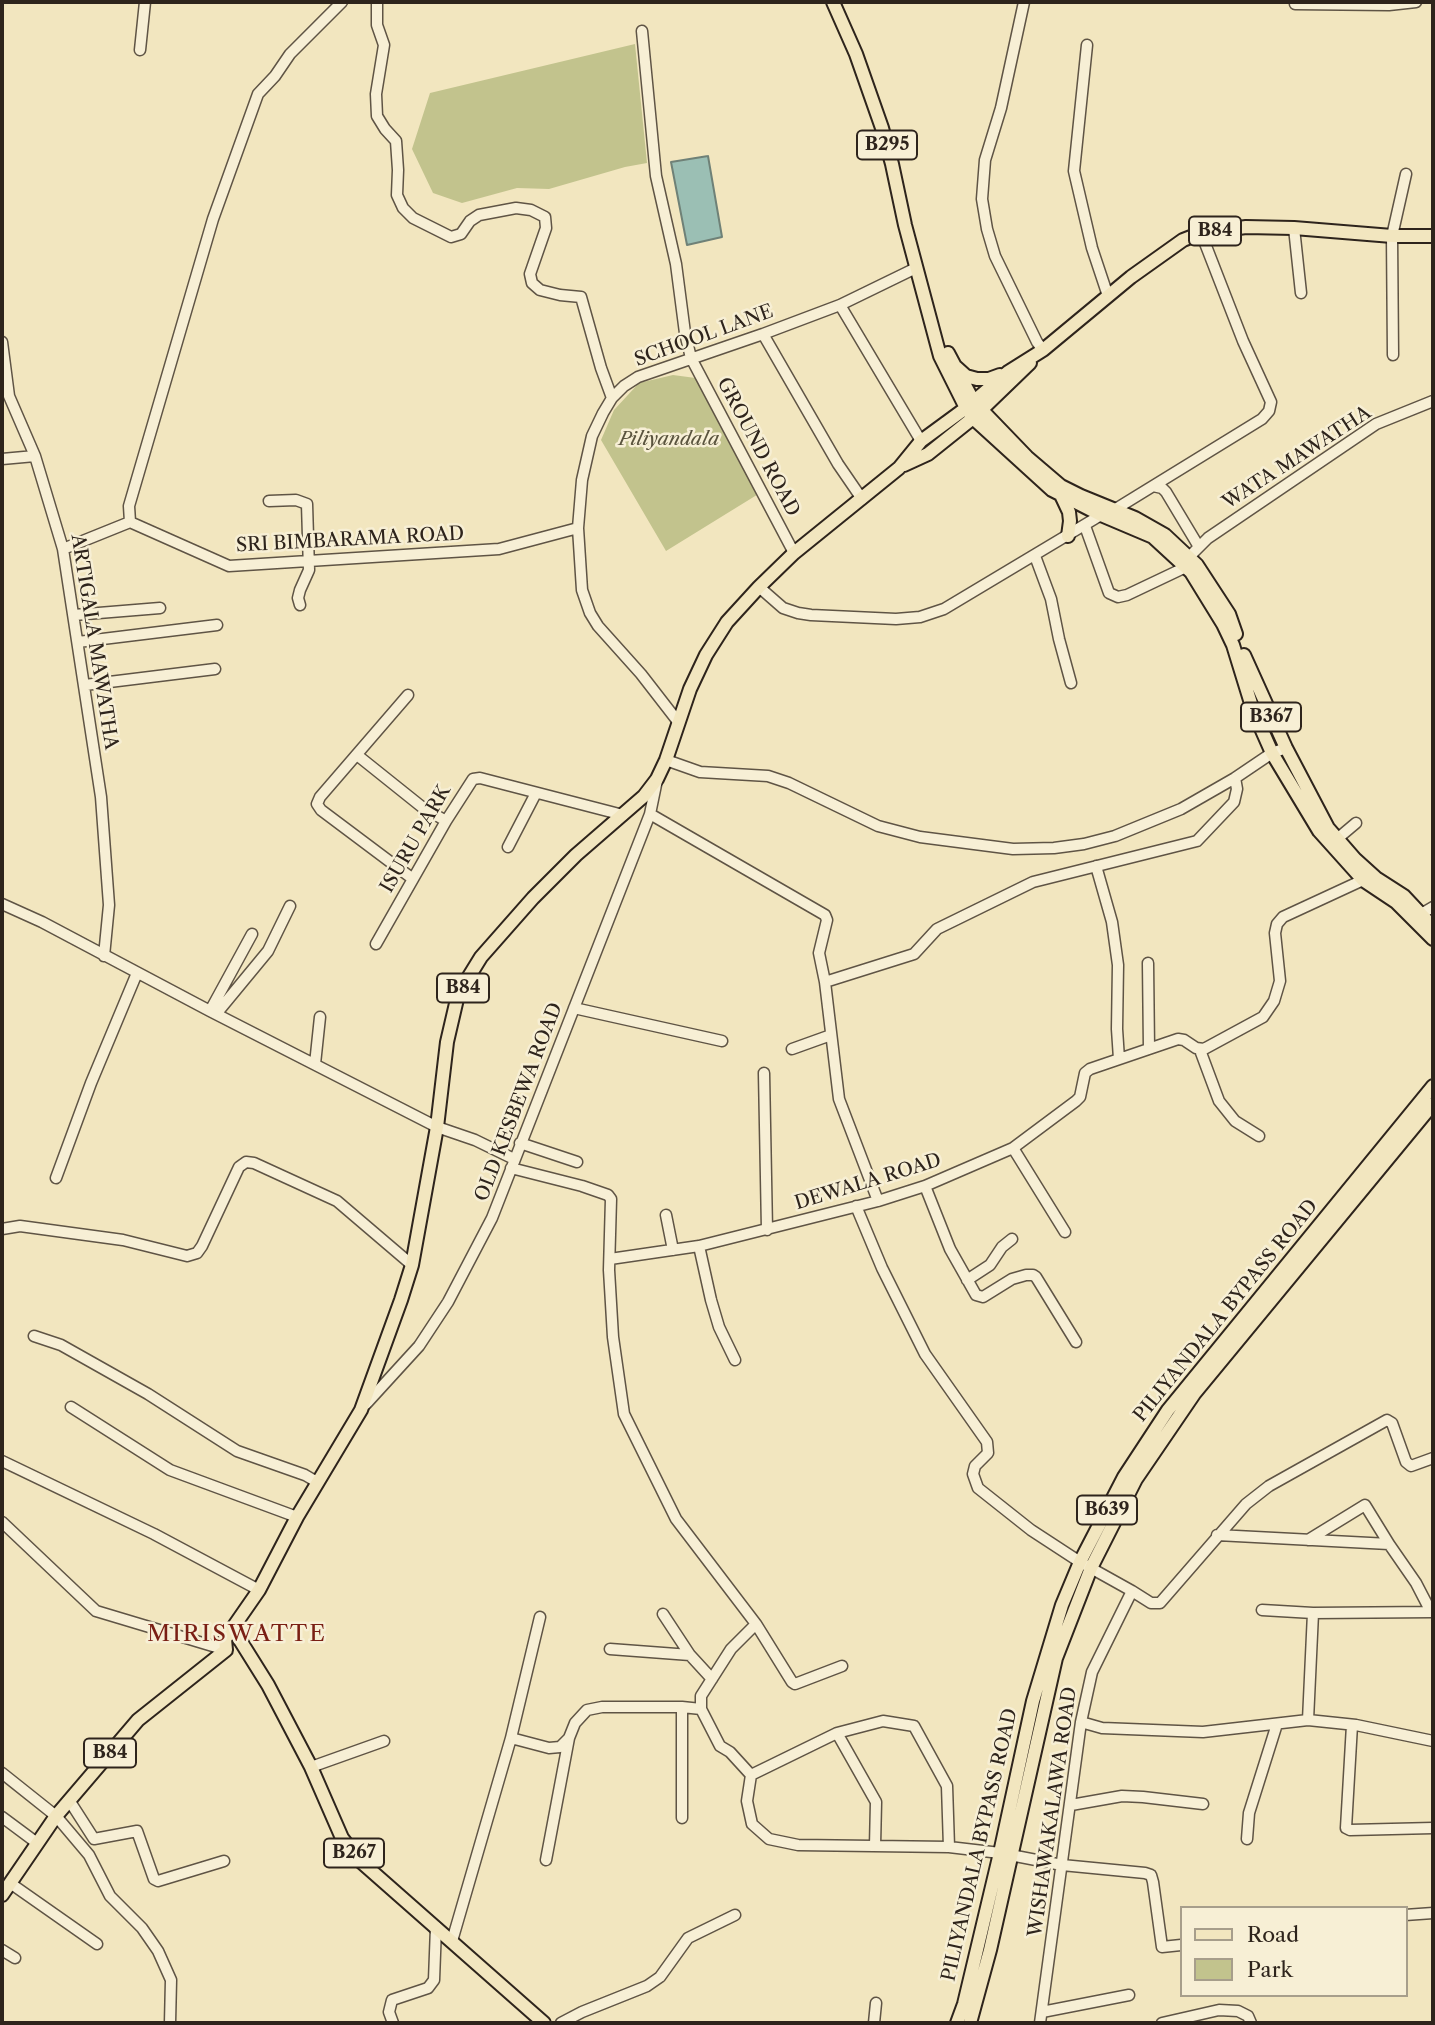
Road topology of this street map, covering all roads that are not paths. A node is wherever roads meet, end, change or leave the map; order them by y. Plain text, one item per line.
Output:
1 (145, 2) edge
2 (342, 2) edge
3 (377, 2) edge
4 (833, 2) edge
5 (1024, 2) edge
6 (1295, 2) edge
7 (1416, 2) edge
8 (642, 31) dead end
9 (1087, 44) dead end
10 (140, 50) dead end
11 (1406, 174) dead end
12 (1294, 228) junction
13 (1201, 233) junction
14 (1392, 236) junction
15 (1433, 236) edge
16 (916, 268) junction
17 (1301, 293) dead end
18 (923, 295) junction
19 (1108, 296) junction
20 (840, 304) junction
21 (764, 334) junction
22 (2, 342) edge
23 (1040, 352) junction
24 (1394, 355) dead end
25 (691, 358) junction
26 (953, 365) junction
27 (1008, 372) junction
28 (5, 396) edge
29 (612, 398) junction
30 (1433, 401) edge
31 (973, 410) junction
32 (922, 441) junction
33 (34, 456) junction
34 (2, 458) edge
35 (899, 468) junction
36 (1153, 486) junction
37 (1061, 495) junction
38 (862, 499) junction
39 (269, 501) dead end
40 (1114, 510) junction
41 (1101, 515) junction
42 (130, 522) junction
43 (1084, 526) junction
44 (578, 528) junction
45 (1068, 536) junction
46 (1199, 547) junction
47 (63, 549) junction
48 (794, 554) junction
49 (1035, 556) junction
50 (309, 560) junction
51 (1187, 562) junction
52 (759, 587) junction
53 (300, 605) dead end
54 (160, 608) dead end
55 (74, 615) junction
56 (217, 625) dead end
57 (78, 642) junction
58 (215, 669) dead end
59 (1071, 683) dead end
60 (85, 685) junction
61 (408, 695) dead end
62 (679, 723) junction
63 (1286, 748) junction
64 (1272, 752) junction
65 (357, 755) junction
66 (666, 760) junction
67 (1235, 778) junction
68 (657, 779) junction
69 (536, 793) junction
70 (650, 814) junction
71 (623, 815) junction
72 (446, 821) junction
73 (1356, 823) dead end
74 (1337, 839) junction
75 (508, 847) dead end
76 (1096, 866) junction
77 (1366, 876) junction
78 (413, 879) junction
79 (2, 904) edge
80 (290, 906) dead end
81 (1433, 907) edge
82 (1421, 914) junction
83 (1433, 927) edge
84 (252, 934) dead end
85 (1433, 939) edge
86 (376, 944) dead end
87 (104, 956) junction
88 (1148, 963) dead end
89 (137, 973) junction
90 (825, 982) junction
91 (574, 1008) junction
92 (213, 1013) junction
93 (320, 1017) dead end
94 (831, 1035) junction
95 (722, 1041) dead end
96 (792, 1049) dead end
97 (1149, 1049) junction
98 (1200, 1049) junction
99 (1119, 1059) junction
100 (315, 1064) junction
101 (764, 1073) dead end
102 (1433, 1086) edge
103 (1433, 1104) edge
104 (438, 1127) junction
105 (1259, 1136) dead end
106 (520, 1143) junction
107 (1013, 1148) junction
108 (577, 1162) dead end
109 (512, 1164) junction
110 (56, 1178) dead end
111 (925, 1186) junction
112 (878, 1201) junction
113 (856, 1206) junction
114 (666, 1215) dead end
115 (2, 1229) edge
116 (767, 1230) junction
117 (1065, 1232) dead end
118 (1012, 1239) dead end
119 (699, 1246) junction
120 (673, 1250) junction
121 (610, 1259) junction
122 (412, 1265) junction
123 (967, 1280) junction
124 (34, 1336) dead end
125 (1076, 1342) dead end
126 (735, 1360) dead end
127 (71, 1407) dead end
128 (361, 1410) junction
129 (1433, 1458) edge
130 (2, 1461) edge
131 (317, 1482) junction
132 (297, 1517) junction
133 (2, 1522) edge
134 (1217, 1535) junction
135 (1307, 1541) junction
136 (1389, 1544) junction
137 (1086, 1565) junction
138 (259, 1590) junction
139 (1132, 1591) junction
140 (1262, 1609) dead end
141 (1432, 1612) edge
142 (1313, 1613) junction
143 (663, 1614) dead end
144 (540, 1617) dead end
145 (756, 1624) junction
146 (233, 1629) junction
147 (610, 1649) dead end
148 (226, 1650) junction
149 (690, 1655) junction
150 (842, 1666) dead end
151 (712, 1679) junction
152 (682, 1707) junction
153 (701, 1709) junction
154 (1308, 1720) junction
155 (1081, 1722) junction
156 (1277, 1724) junction
157 (1352, 1725) junction
158 (837, 1733) junction
159 (511, 1738) junction
160 (569, 1738) junction
161 (384, 1741) dead end
162 (1433, 1741) edge
163 (311, 1767) junction
164 (2, 1773) edge
165 (751, 1775) junction
166 (69, 1800) junction
167 (1203, 1804) dead end
168 (1071, 1805) junction
169 (56, 1816) junction
170 (2, 1817) edge
171 (682, 1818) dead end
172 (1433, 1828) edge
173 (1247, 1839) dead end
174 (37, 1843) junction
175 (875, 1846) junction
176 (949, 1847) junction
177 (1005, 1855) junction
178 (546, 1860) dead end
179 (224, 1861) dead end
180 (1062, 1865) junction
181 (6, 1889) edge
182 (1433, 1913) edge
183 (735, 1915) dead end
184 (1407, 1915) edge
185 (436, 1927) junction
186 (452, 1941) junction
187 (97, 1944) dead end
188 (1180, 1945) edge
189 (2, 1951) edge
190 (15, 1958) dead end
191 (1129, 1995) dead end
192 (876, 2003) dead end
193 (1042, 2012) junction
194 (170, 2023) edge
195 (393, 2023) edge
196 (544, 2023) edge
197 (561, 2023) edge
198 (874, 2023) edge
199 (957, 2023) edge
200 (970, 2023) edge
201 (1040, 2023) edge
202 (1162, 2023) edge
203 (1251, 2023) edge

1 - 10 street
2 - 42 street
3 - 29 street
4 - 16 main road, B295
5 - 23 street
6 - 7 street
8 - 25 street, GROUND ROAD
9 - 19 street
11 - 14 street
12 - 13 main road, B84
12 - 14 main road, B84
12 - 17 street
13 - 19 main road, B84
13 - 36 street
14 - 15 main road, B84
14 - 24 street
16 - 18 main road, B295
16 - 20 street, SCHOOL LANE
18 - 26 main road, B295
18 - 31 main road, B295
19 - 23 main road, B84
20 - 21 street, SCHOOL LANE
20 - 32 street
21 - 25 street, SCHOOL LANE
21 - 38 street
22 - 28 street, ARTIGALA MAWATHA
23 - 27 main road, B84
23 - 31 main road, B84
25 - 29 street, SCHOOL LANE
25 - 48 street, GROUND ROAD
26 - 27 main road
26 - 31 main road, B295
27 - 31 main road, B84
28 - 33 street, ARTIGALA MAWATHA
29 - 44 street, SCHOOL LANE
30 - 46 street, WATA MAWATHA
31 - 32 main road, B84
31 - 35 main road, B84
31 - 37 main road, B367
31 - 40 main road, B367
32 - 35 main road, B84
33 - 34 street
33 - 47 street, ARTIGALA MAWATHA
35 - 38 main road, B84
36 - 40 street
36 - 46 street
37 - 41 main road, B367
37 - 45 main road
38 - 48 main road, B84
39 - 50 street
40 - 41 street
40 - 51 main road, B367
41 - 43 street
41 - 51 main road, B367
42 - 47 street
42 - 50 street, SRI BIMBARAMA ROAD
43 - 45 street
43 - 51 street, WATA MAWATHA
44 - 50 street, SRI BIMBARAMA ROAD
44 - 62 street, SCHOOL LANE
45 - 49 street
46 - 51 street, WATA MAWATHA
47 - 55 street, ARTIGALA MAWATHA
48 - 52 main road, B84
49 - 52 street
49 - 59 street
50 - 53 street
51 - 63 main road, B367
51 - 64 main road, B367
52 - 62 main road, B84
54 - 55 street
55 - 57 street, ARTIGALA MAWATHA
56 - 57 street
57 - 60 street, ARTIGALA MAWATHA
58 - 60 street
60 - 87 street, ARTIGALA MAWATHA
61 - 65 street
62 - 66 main road, B84
63 - 64 street
63 - 74 main road, B367
64 - 67 street
64 - 77 main road, B367
65 - 72 street
65 - 78 street
66 - 67 street
66 - 68 main road, B84
67 - 76 street
68 - 70 street, OLD KESBEWA ROAD
68 - 71 main road, B84
69 - 71 street, ISURU PARK
69 - 72 street, ISURU PARK
69 - 75 street
70 - 90 street
70 - 91 street, OLD KESBEWA ROAD
71 - 104 main road, B84
72 - 78 street, ISURU PARK
73 - 74 street
74 - 77 main road, B367
76 - 90 street
76 - 99 street
77 - 82 main road, B367
77 - 85 main road, B367
77 - 98 street
78 - 86 street, ISURU PARK
79 - 87 street
80 - 92 street
81 - 82 street
82 - 83 main road, B367
84 - 92 street
87 - 89 street
88 - 97 street
89 - 92 street
89 - 110 street
90 - 94 street
91 - 95 street
91 - 106 street, OLD KESBEWA ROAD
92 - 100 street
93 - 100 street
94 - 96 street
94 - 112 street
97 - 98 street, DEWALA ROAD
97 - 99 street, DEWALA ROAD
98 - 105 street
99 - 107 street, DEWALA ROAD
100 - 104 street
101 - 116 street
102 - 137 main road, PILIYANDALA BYPASS ROAD / B639
103 - 137 main road, PILIYANDALA BYPASS ROAD / B639
104 - 109 street
104 - 122 main road, B84
106 - 108 street
106 - 109 street, OLD KESBEWA ROAD
107 - 111 street, DEWALA ROAD
107 - 117 street
109 - 121 street
109 - 128 street, OLD KESBEWA ROAD
111 - 112 street, DEWALA ROAD
111 - 123 street
112 - 113 street, DEWALA ROAD
113 - 116 street, DEWALA ROAD
113 - 137 street
114 - 120 street
115 - 122 street
116 - 119 street, DEWALA ROAD
118 - 123 street
119 - 120 street, DEWALA ROAD
119 - 126 street
120 - 121 street, DEWALA ROAD
121 - 145 street
122 - 128 main road, B84
123 - 125 street
124 - 131 street
127 - 132 street
128 - 131 main road, B84
129 - 134 street
130 - 138 street
131 - 132 main road, B84
132 - 138 main road, B84
133 - 148 street
134 - 135 street
134 - 139 street
135 - 136 street
135 - 136 street
136 - 141 street
137 - 139 street
137 - 177 main road, PILIYANDALA BYPASS ROAD / B639
138 - 146 main road, B84
139 - 155 street, WISHAWAKALAWA ROAD
140 - 142 street
141 - 142 street
142 - 154 street
143 - 149 street
144 - 159 street
145 - 150 street
145 - 151 street
146 - 148 main road, B84
146 - 163 main road, B267
147 - 149 street
148 - 166 main road, B84
149 - 151 street
151 - 153 street
152 - 153 street
152 - 160 street
152 - 171 street
153 - 165 street
154 - 156 street
154 - 157 street
155 - 156 street
155 - 168 street, WISHAWAKALAWA ROAD
156 - 173 street
157 - 162 street
157 - 172 street
158 - 165 street
158 - 175 street
158 - 176 street
159 - 160 street
159 - 186 street
160 - 178 street
161 - 163 street
163 - 185 main road, B267
164 - 169 street
165 - 175 street
166 - 169 main road, B84
166 - 179 street
167 - 168 street
168 - 180 street, WISHAWAKALAWA ROAD
169 - 174 main road, B84
169 - 194 street
170 - 174 street
174 - 181 main road, B84
175 - 176 street
176 - 177 street
177 - 180 street
177 - 199 main road, PILIYANDALA BYPASS ROAD / B639
177 - 200 main road, PILIYANDALA BYPASS ROAD / B639
180 - 188 street
180 - 193 street, WISHAWAKALAWA ROAD
181 - 187 street
182 - 184 street
183 - 197 street
185 - 186 main road, B267
185 - 195 street
186 - 196 main road, B267
189 - 190 street
191 - 193 street
192 - 198 street
193 - 201 street, WISHAWAKALAWA ROAD
202 - 203 street

